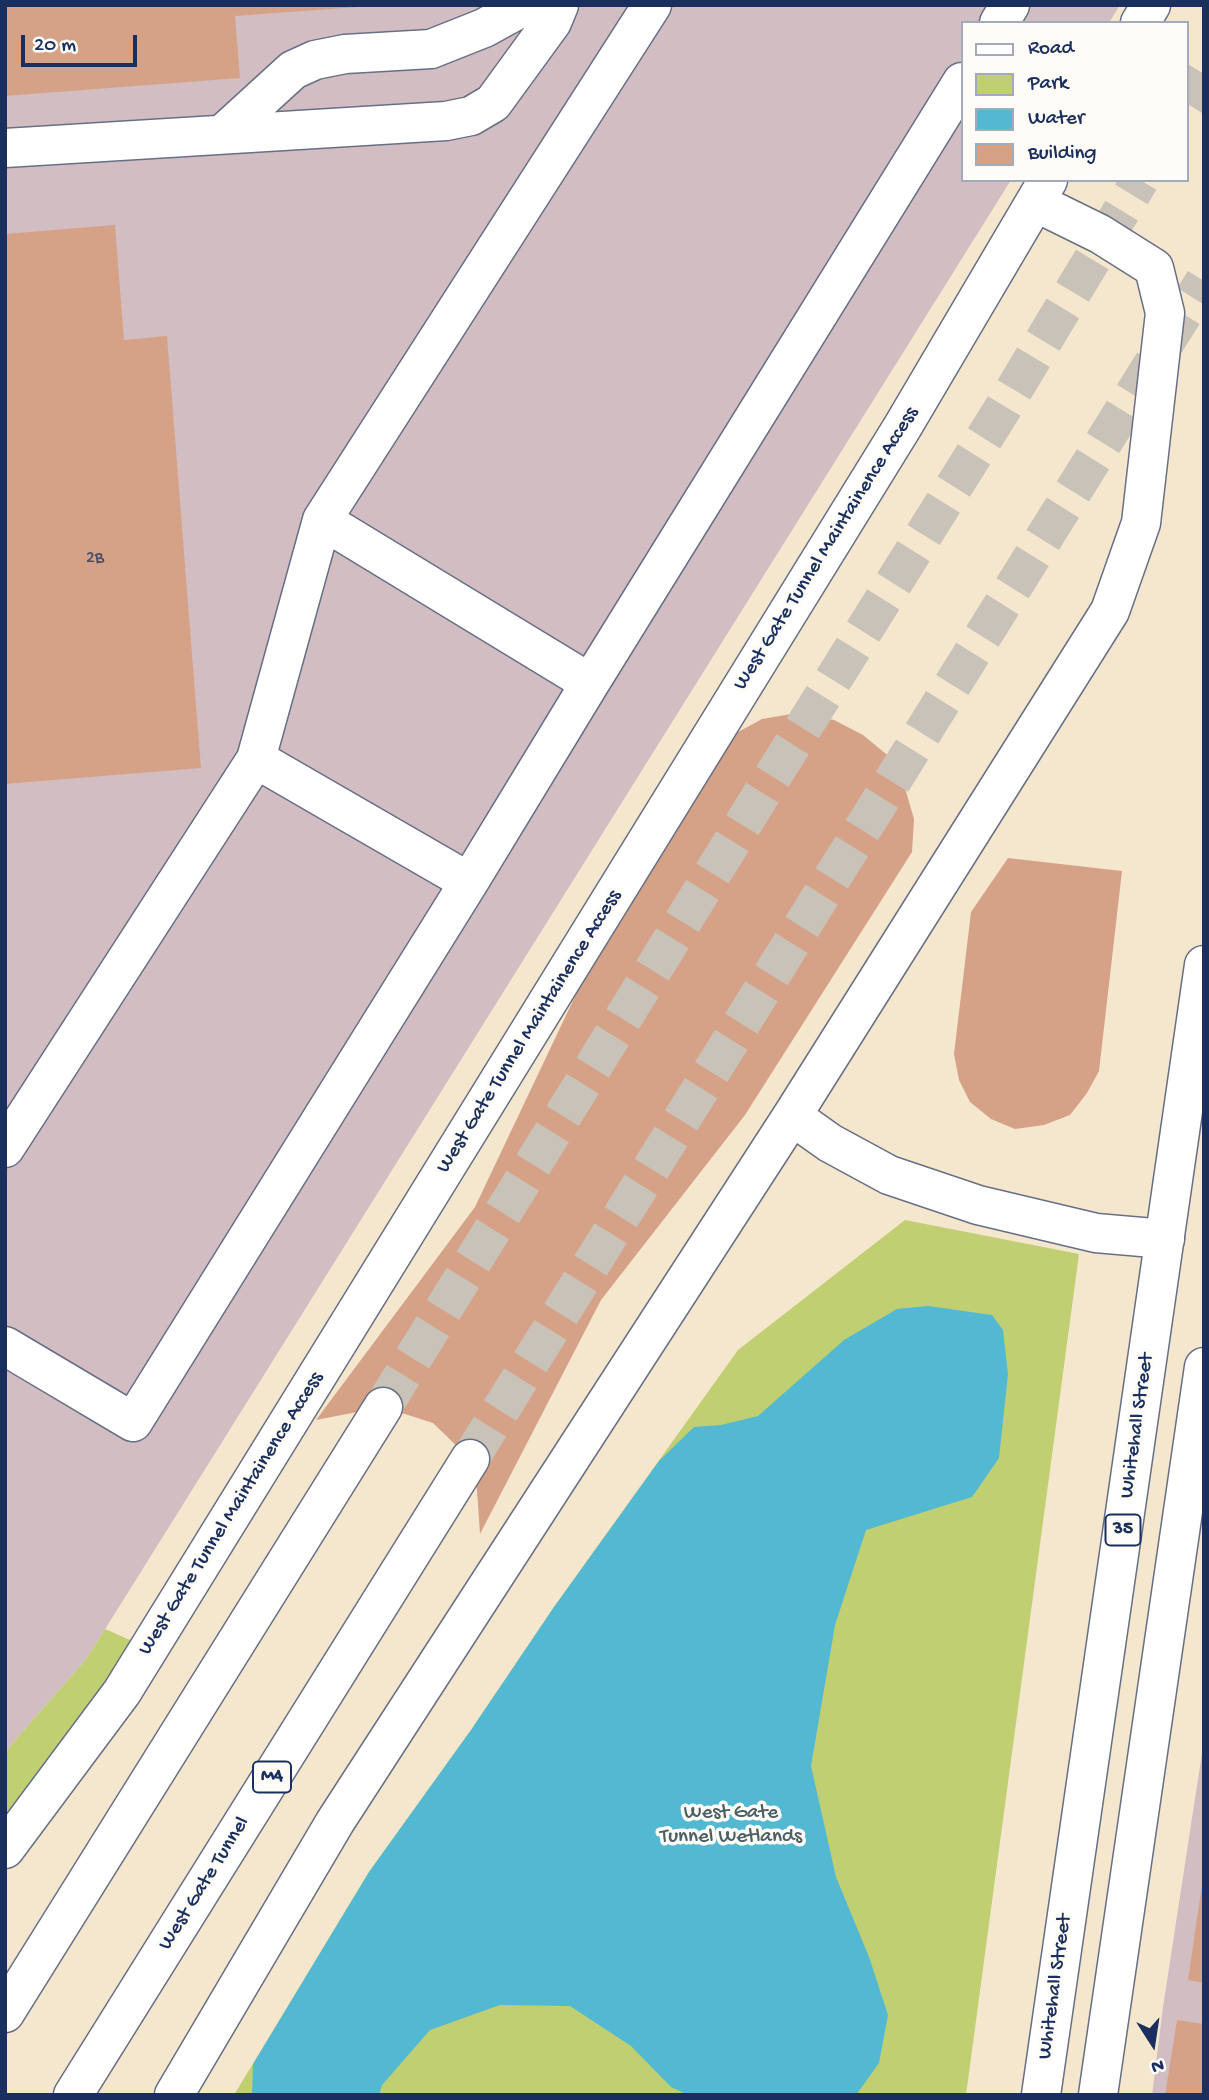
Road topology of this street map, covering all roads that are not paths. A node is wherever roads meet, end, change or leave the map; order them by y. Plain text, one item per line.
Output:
1 (526, 5) edge
2 (559, 5) edge
3 (652, 5) edge
4 (1010, 5) edge
5 (1151, 5) edge
6 (1000, 21) edge
7 (1141, 21) edge
8 (960, 85) edge
9 (224, 133) junction
10 (5, 148) edge
11 (1042, 191) edge
12 (322, 520) junction
13 (590, 683) junction
14 (256, 760) junction
15 (469, 882) junction
16 (1204, 965) edge
17 (1194, 1111) edge
18 (792, 1116) junction
19 (5, 1148) edge
20 (1165, 1239) junction
21 (5, 1346) edge
22 (1204, 1367) edge
23 (383, 1407) tunnel mouth
24 (470, 1459) tunnel mouth
25 (5, 1849) edge
26 (1070, 1897) junction
27 (1126, 1905) junction
28 (5, 2013) edge
29 (73, 2095) edge
30 (174, 2095) edge
31 (1041, 2095) edge
32 (1098, 2095) edge

1 - 9 main road
2 - 9 main road
3 - 12 main road
4 - 6 main road
5 - 7 main road
8 - 13 main road
9 - 10 main road
11 - 18 main road, West Gate Tunnel Maintainence Access
11 - 25 main road, West Gate Tunnel Maintainence Access
12 - 13 main road
12 - 14 main road
13 - 15 main road
14 - 15 main road
14 - 19 main road
15 - 21 main road
16 - 17 main road, Whitehall Street / 35
17 - 20 main road, Whitehall Street / 35
18 - 20 main road
18 - 30 main road, West Gate Tunnel Maintainence Access
20 - 26 main road, Whitehall Street / 35
22 - 27 main road
23 - 28 main road
24 - 29 main road, West Gate Tunnel / M4
26 - 27 main road
26 - 31 main road, Whitehall Street / 35
27 - 32 main road

